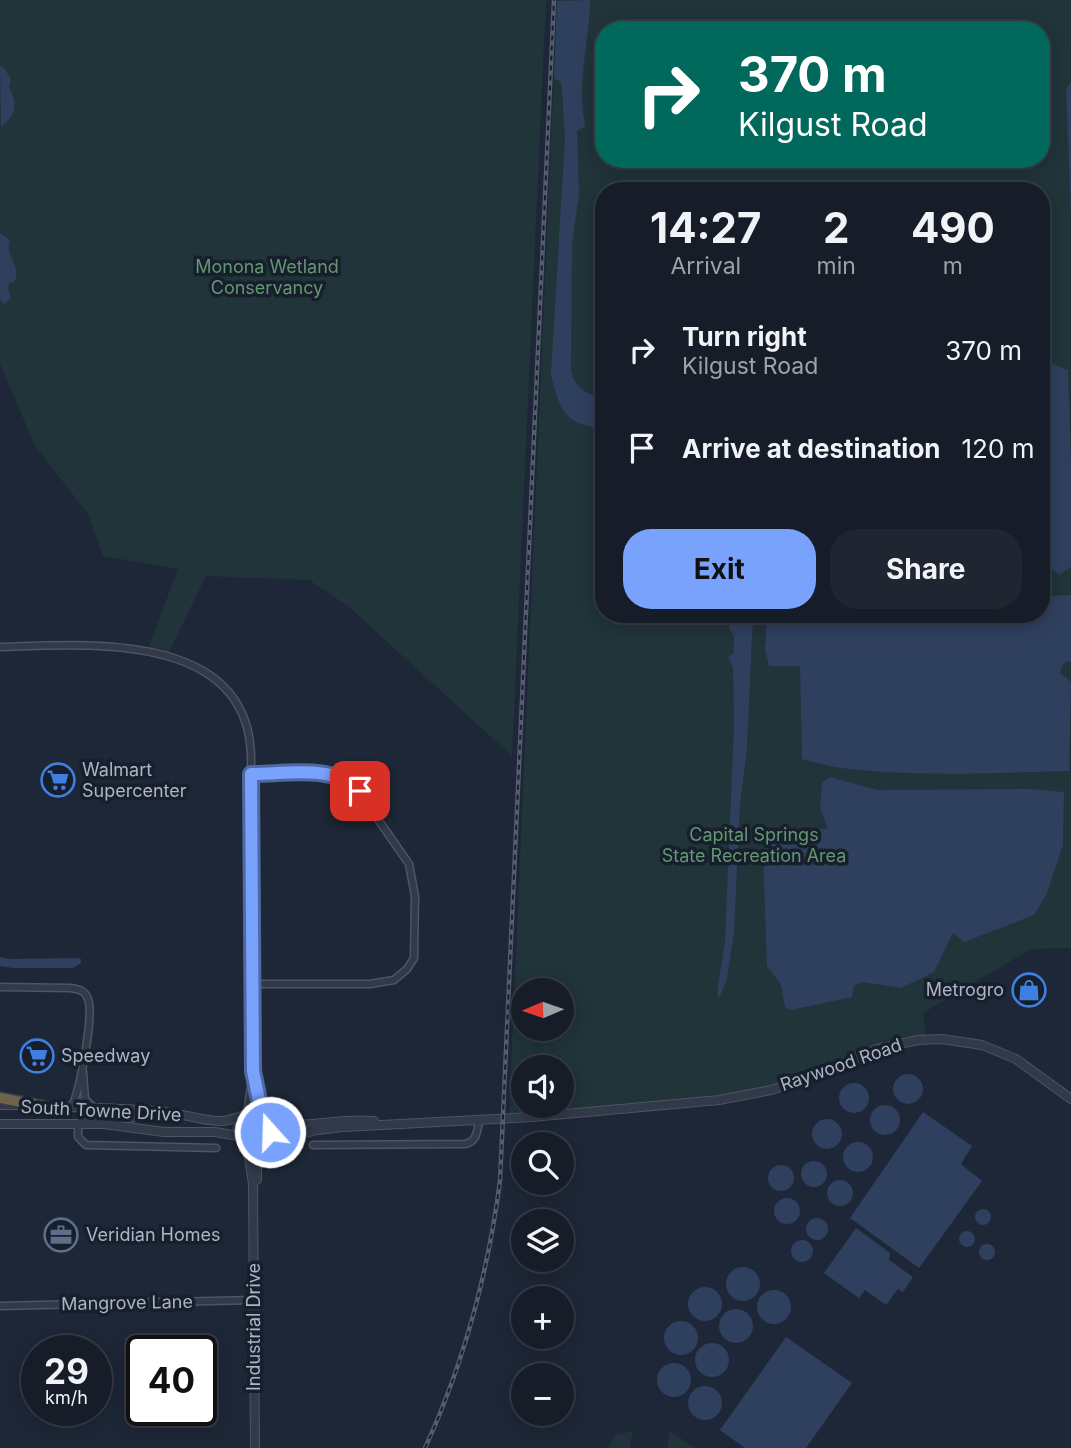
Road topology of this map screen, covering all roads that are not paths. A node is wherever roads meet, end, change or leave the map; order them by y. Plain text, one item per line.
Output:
1 (0, 647) edge
2 (251, 774) junction
3 (252, 984) junction
4 (0, 987) edge
5 (83, 1063) junction
6 (253, 1071) junction
7 (0, 1098) edge
8 (1071, 1100) edge
9 (0, 1105) edge
10 (47, 1107) junction
11 (71, 1108) junction
12 (97, 1108) junction
13 (168, 1112) junction
14 (245, 1116) junction
15 (268, 1121) junction
16 (479, 1121) junction
17 (394, 1123) junction
18 (0, 1124) edge
19 (78, 1125) junction
20 (241, 1139) junction
21 (263, 1143) junction
22 (313, 1145) dead end
23 (216, 1148) dead end
24 (253, 1206) junction
25 (254, 1300) junction
26 (0, 1306) edge
27 (255, 1448) edge

1 - 2 street
2 - 3 street
2 - 3 street
3 - 6 street
4 - 5 street
5 - 11 street
5 - 12 street
6 - 14 street
6 - 15 street
7 - 10 highway
8 - 16 street, Raywood Road
9 - 10 street, South Towne Drive
10 - 11 street, South Towne Drive
11 - 12 street, South Towne Drive
12 - 13 street, South Towne Drive
13 - 14 street, South Towne Drive
13 - 19 street
14 - 15 street
14 - 20 street
15 - 17 street
15 - 21 street
16 - 17 street
16 - 22 street
17 - 21 street
18 - 19 street, South Towne Drive
19 - 20 street, South Towne Drive
19 - 23 street
20 - 21 street
20 - 24 street, Industrial Drive
21 - 24 street, Industrial Drive
24 - 25 street, Industrial Drive
25 - 26 street, Mangrove Lane
25 - 27 street, Industrial Drive

